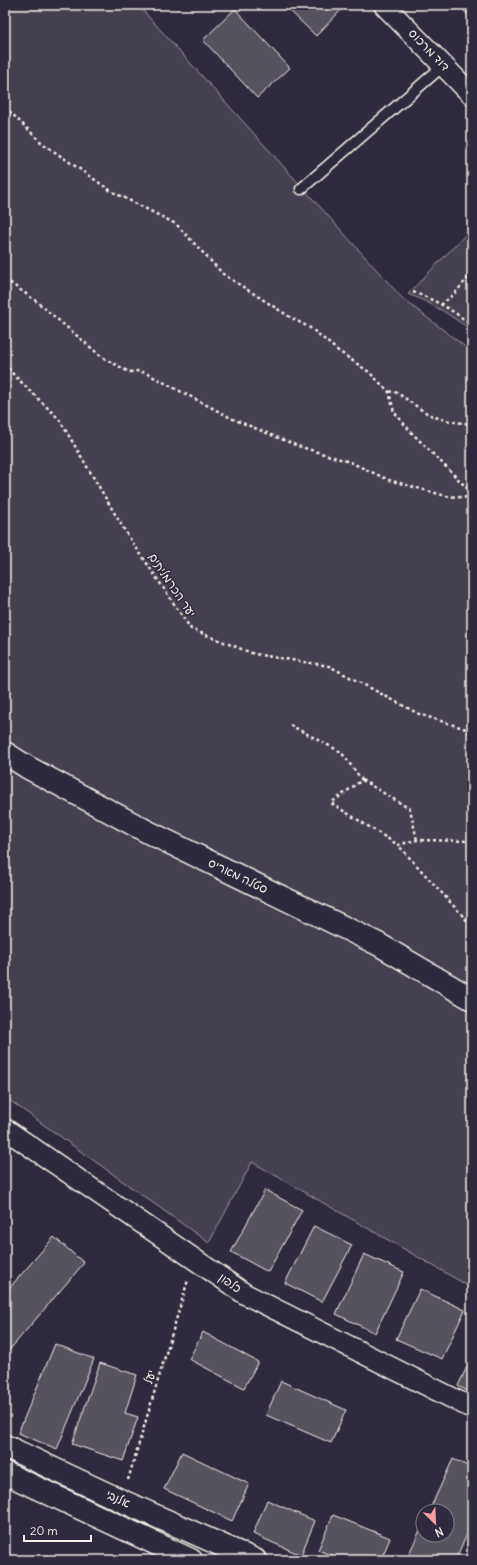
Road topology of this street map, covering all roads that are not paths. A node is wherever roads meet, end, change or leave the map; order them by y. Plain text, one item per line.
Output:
1 (384, 5) edge
2 (444, 65) junction
3 (472, 95) edge
4 (301, 189) dead end
5 (5, 753) edge
6 (472, 999) edge
7 (5, 1129) edge
8 (472, 1408) edge
9 (5, 1446) edge
10 (5, 1474) edge
11 (191, 1560) edge
12 (255, 1560) edge

1 - 2 street, דוד מרכוס
2 - 3 street, דוד מרכוס
2 - 4 lane
5 - 6 street, סטלה מאריס
7 - 8 street, כלפון
9 - 12 street, אלנבי
10 - 11 street

